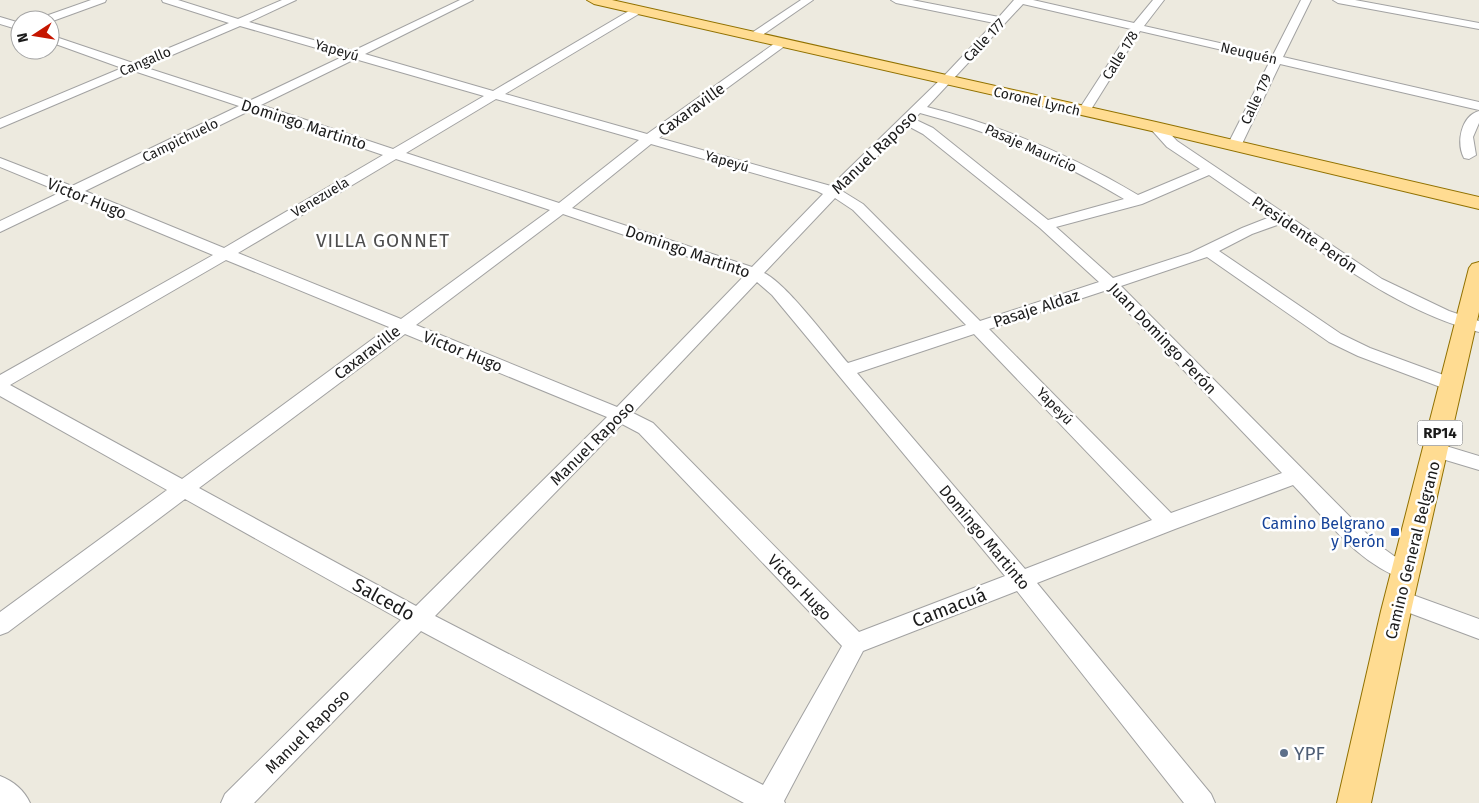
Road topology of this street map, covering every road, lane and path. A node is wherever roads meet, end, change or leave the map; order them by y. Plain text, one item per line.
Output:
1 (101, 0) edge
2 (167, 0) edge
3 (291, 0) edge
4 (468, 0) edge
5 (594, 0) edge
6 (808, 0) edge
7 (896, 0) edge
8 (1020, 0) edge
9 (1160, 0) edge
10 (1306, 0) edge
11 (1338, 0) edge
12 (638, 10) junction
13 (60, 14) edge
14 (1001, 21) junction
15 (238, 22) junction
16 (1138, 26) junction
17 (1479, 26) edge
18 (10, 32) edge
19 (7, 33) dead end
20 (754, 36) junction
21 (60, 42) edge
22 (782, 43) junction
23 (355, 55) junction
24 (1276, 59) junction
25 (132, 67) junction
26 (947, 80) junction
27 (491, 96) junction
28 (251, 106) junction
29 (1479, 106) edge
30 (1084, 111) junction
31 (912, 114) junction
32 (1479, 114) edge
33 (0, 124) edge
34 (1156, 127) junction
35 (649, 139) junction
36 (1234, 146) junction
37 (394, 154) junction
38 (1469, 155) dead end
39 (0, 162) edge
40 (1211, 170) junction
41 (73, 192) junction
42 (833, 192) junction
43 (1137, 201) junction
44 (1479, 203) edge
45 (562, 208) junction
46 (1281, 218) junction
47 (1045, 225) junction
48 (0, 227) edge
49 (1207, 250) junction
50 (225, 254) junction
51 (1479, 268) edge
52 (755, 274) junction
53 (1110, 284) junction
54 (1472, 325) edge
55 (402, 326) junction
56 (978, 327) junction
57 (844, 371) junction
58 (0, 383) edge
59 (1450, 384) junction
60 (0, 388) edge
61 (620, 415) junction
62 (1436, 450) junction
63 (1479, 463) edge
64 (1297, 476) junction
65 (185, 489) junction
66 (1167, 523) junction
67 (1021, 579) junction
68 (1403, 585) junction
69 (419, 619) junction
70 (0, 625) edge
71 (1479, 629) edge
72 (855, 644) junction
73 (0, 789) edge
74 (16, 803) edge
75 (235, 803) edge
76 (769, 803) edge
77 (1201, 803) edge
78 (1354, 803) edge

1 - 13 street
2 - 15 street, Yapeyú
3 - 15 street, Cangallo
4 - 23 street, Campichuelo
5 - 12 main road, Coronel Lynch
6 - 20 street
7 - 14 street
8 - 14 street, Calle 177
8 - 16 street, Neuquén
9 - 16 street, Calle 178
10 - 24 street, Calle 179
11 - 17 street
12 - 20 main road, Coronel Lynch
12 - 27 street, Venezuela
14 - 26 street, Calle 177
15 - 23 street, Yapeyú
15 - 25 street, Cangallo
16 - 24 street, Neuquén
16 - 30 street, Calle 178
18 - 19 street
20 - 22 main road, Coronel Lynch
21 - 25 street, Domingo Martinto
22 - 26 main road, Coronel Lynch
22 - 35 street, Caxaraville
23 - 27 street, Yapeyú
23 - 28 street, Campichuelo
24 - 29 street, Neuquén
24 - 36 street, Calle 179
25 - 28 street, Domingo Martinto
25 - 33 street, Cangallo
26 - 30 main road, Coronel Lynch
26 - 31 street, Manuel Raposo
27 - 35 street, Yapeyú
27 - 37 street, Venezuela
28 - 37 street, Domingo Martinto
28 - 41 street, Campichuelo
30 - 34 main road, Coronel Lynch
31 - 42 street, Manuel Raposo
31 - 43 street, Pasaje Mauricio
31 - 47 street, Juan Domingo Perón
32 - 38 street
34 - 36 main road, Coronel Lynch
34 - 40 street, Presidente Perón
35 - 42 street, Yapeyú
35 - 45 street, Caxaraville
36 - 44 main road, Coronel Lynch
37 - 45 street, Domingo Martinto
37 - 50 street, Venezuela
39 - 41 street, Victor Hugo
40 - 43 street
40 - 46 street, Presidente Perón
41 - 48 street, Campichuelo
41 - 50 street, Victor Hugo
42 - 52 street, Manuel Raposo
42 - 56 street, Yapeyú
43 - 47 street
45 - 52 street, Domingo Martinto
45 - 55 street, Caxaraville
46 - 49 street, Pasaje Aldaz
46 - 54 street, Presidente Perón
47 - 53 street, Juan Domingo Perón
49 - 53 street, Pasaje Aldaz
49 - 59 street
50 - 55 street, Victor Hugo
50 - 58 street, Venezuela
51 - 54 main road, Camino General Belgrano / RP14
52 - 57 street, Domingo Martinto
52 - 61 street, Manuel Raposo
53 - 56 street, Pasaje Aldaz
53 - 64 street, Juan Domingo Perón
54 - 59 main road, Camino General Belgrano / RP14
55 - 61 street, Victor Hugo
55 - 65 street, Caxaraville
56 - 57 street, Pasaje Aldaz
56 - 66 street, Yapeyú
57 - 67 street, Domingo Martinto
59 - 62 main road, Camino General Belgrano / RP14
60 - 65 street, Salcedo
61 - 69 street, Manuel Raposo
61 - 72 street, Victor Hugo
62 - 63 street
62 - 68 main road, Camino General Belgrano / RP14
64 - 66 street, Camacuá
64 - 68 street, Juan Domingo Perón
65 - 69 street, Salcedo
65 - 70 street, Caxaraville
66 - 67 street, Camacuá
67 - 72 street, Camacuá
67 - 77 street, Domingo Martinto
68 - 71 street
68 - 78 main road, Camino General Belgrano / RP14
69 - 75 street, Manuel Raposo
69 - 76 street, Salcedo
72 - 76 street
73 - 74 street

